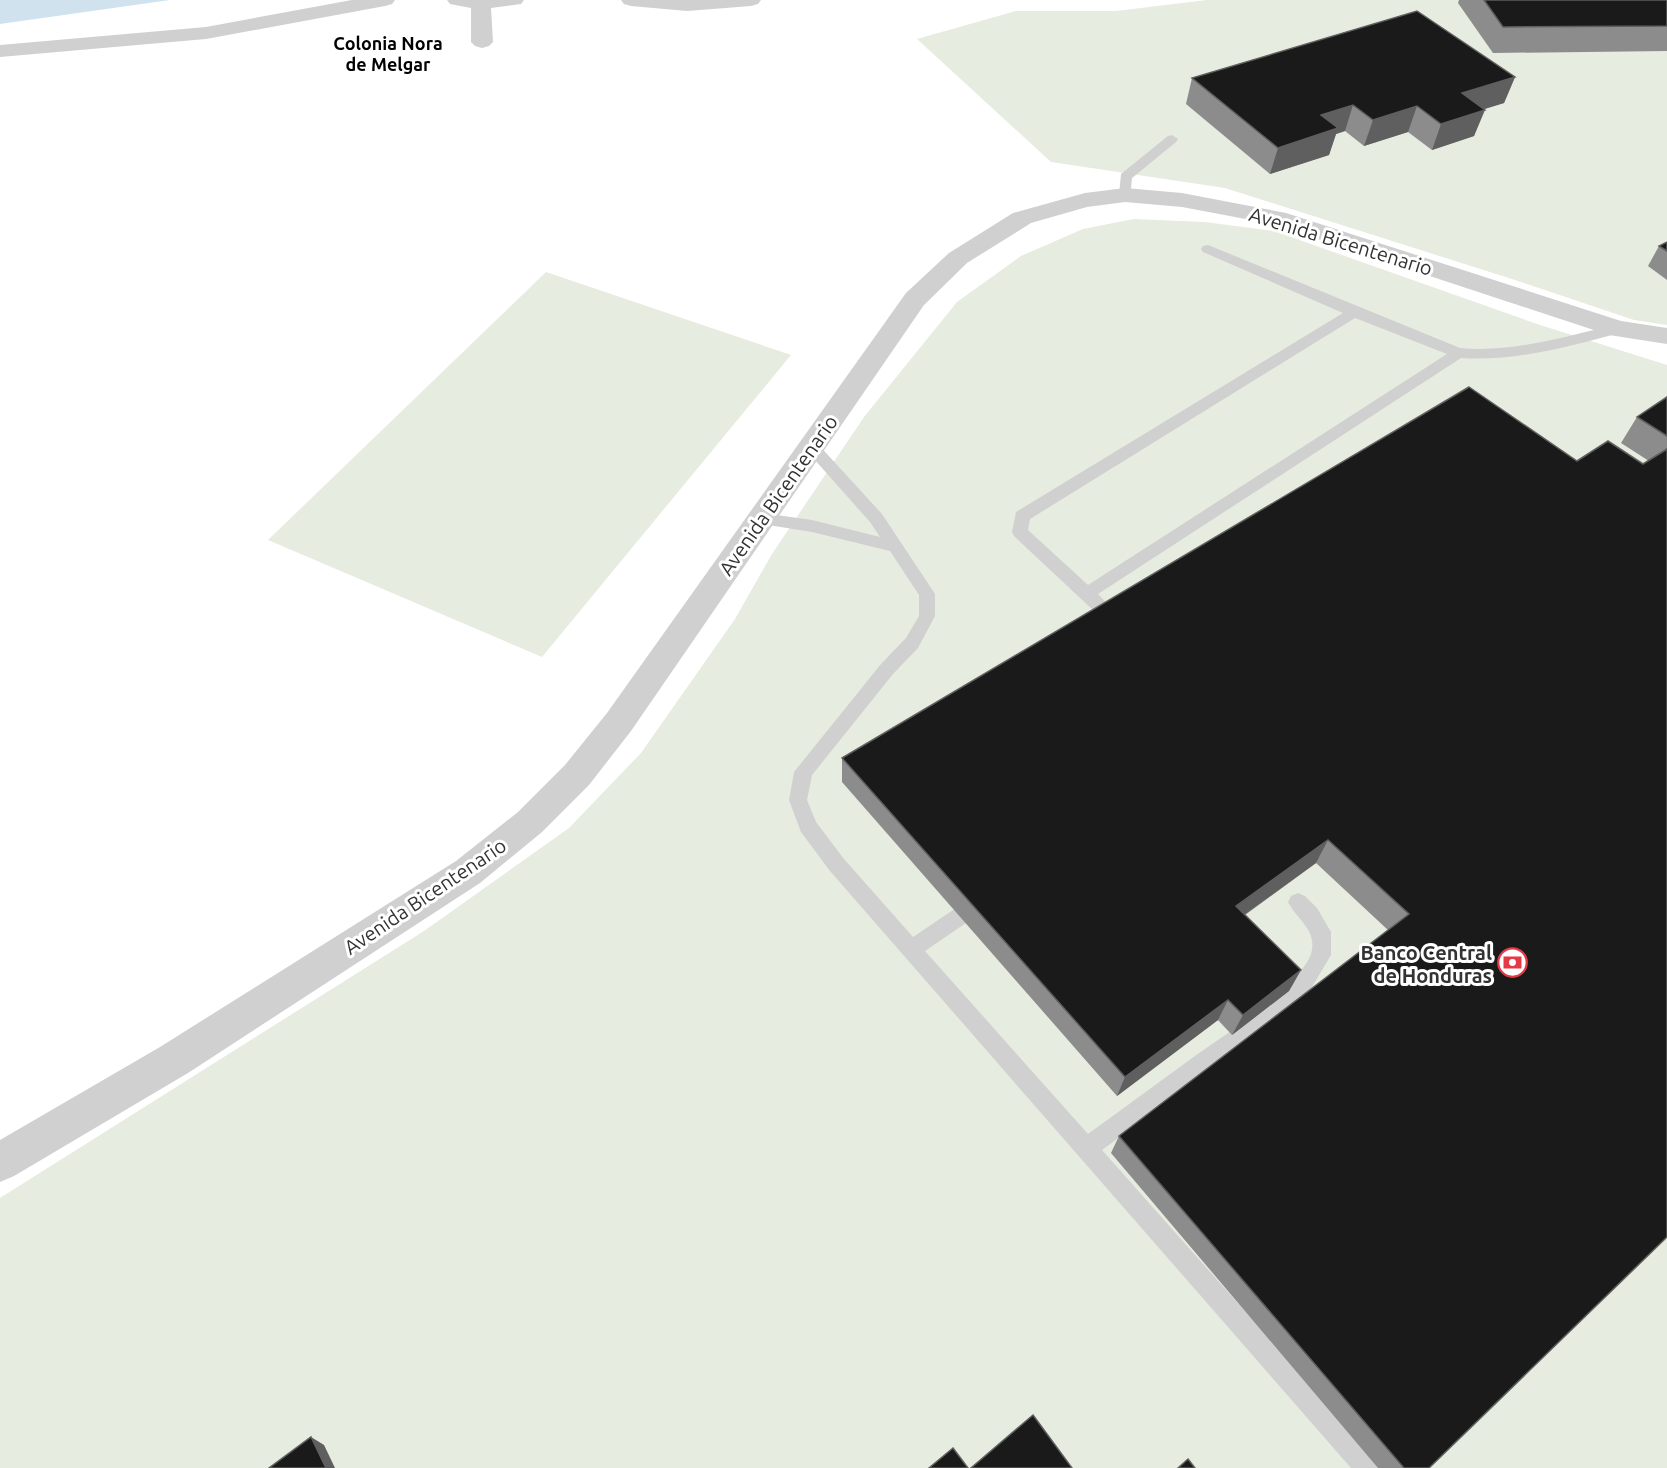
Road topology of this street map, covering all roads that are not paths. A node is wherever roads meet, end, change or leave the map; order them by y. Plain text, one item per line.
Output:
1 (385, 0) edge
2 (457, 0) edge
3 (514, 0) edge
4 (631, 0) edge
5 (751, 0) edge
6 (481, 3) junction
7 (482, 42) dead end
8 (0, 51) edge
9 (1172, 139) dead end
10 (1125, 195) junction
11 (1208, 249) dead end
12 (1354, 312) junction
13 (1618, 329) junction
14 (1667, 336) edge
15 (1458, 353) junction
16 (811, 446) junction
17 (762, 519) junction
18 (896, 547) junction
19 (1086, 594) junction
20 (1129, 633) edge
21 (996, 892) edge
22 (1298, 902) dead end
23 (911, 950) junction
24 (1086, 1149) junction
25 (0, 1162) edge
26 (1367, 1468) edge

1 - 8 street
2 - 6 street
3 - 6 street
4 - 5 street
6 - 7 street
9 - 10 lane
10 - 13 street, Avenida Bicentenario
10 - 16 street, Avenida Bicentenario
11 - 12 lane
12 - 15 lane
12 - 19 lane
13 - 14 street, Avenida Bicentenario
13 - 15 lane
15 - 19 lane
16 - 17 street, Avenida Bicentenario
16 - 18 lane
17 - 18 lane
17 - 25 street, Avenida Bicentenario
18 - 23 lane
19 - 20 lane
21 - 23 lane
22 - 24 lane
23 - 24 lane
24 - 26 lane

